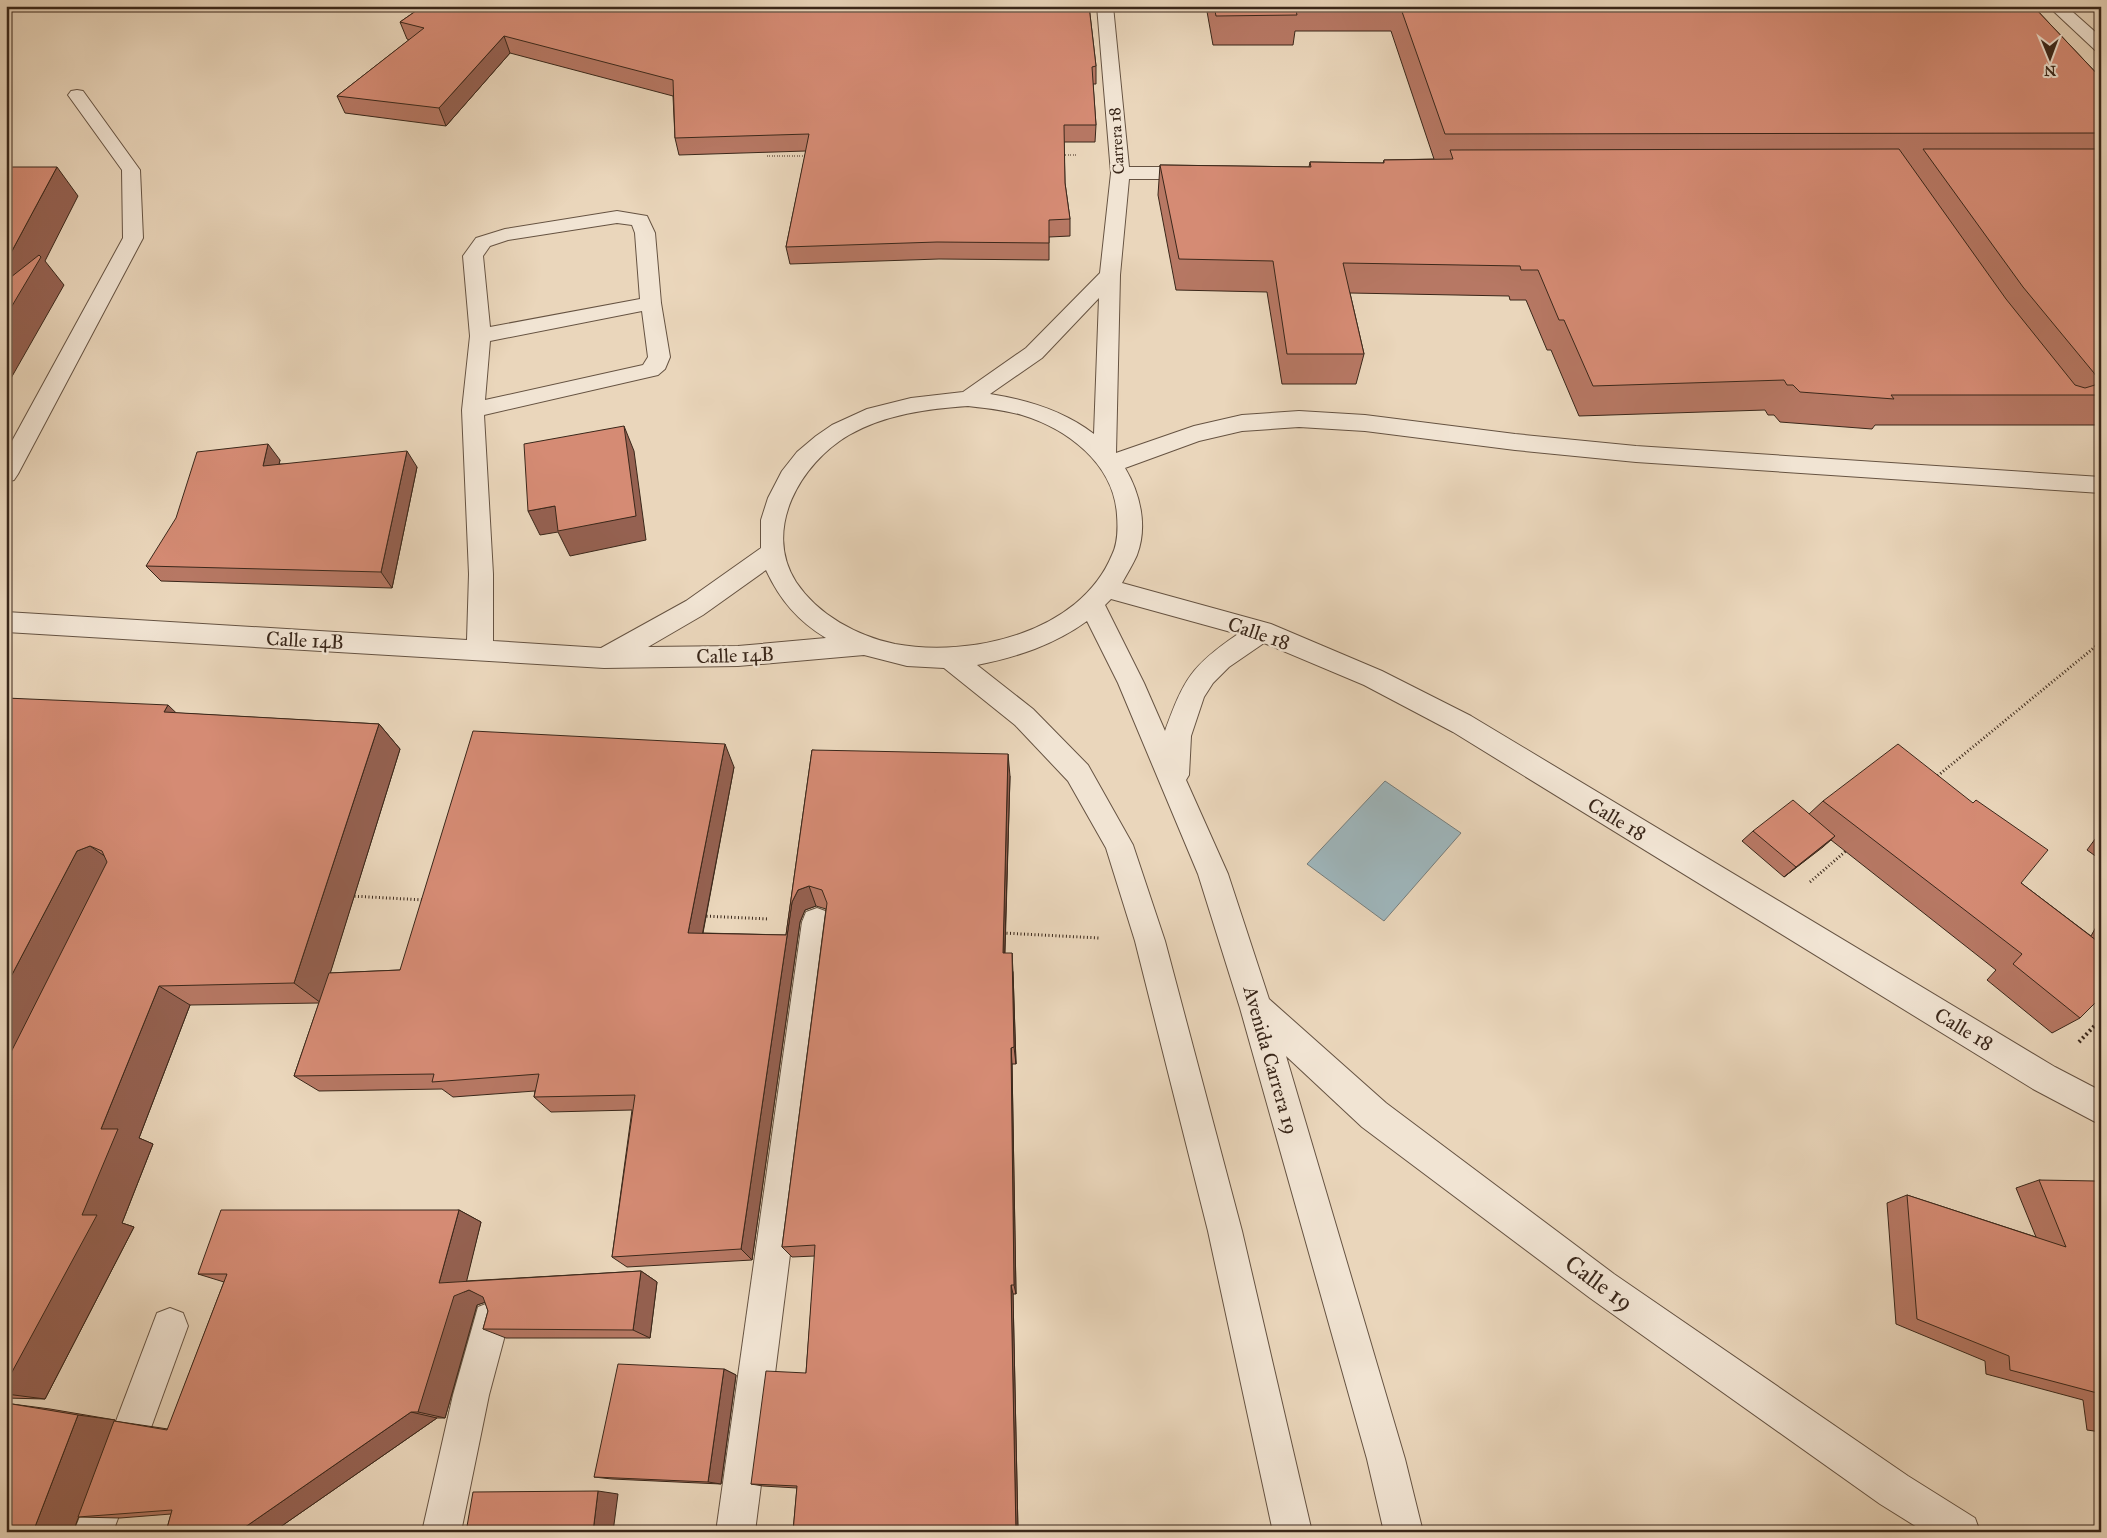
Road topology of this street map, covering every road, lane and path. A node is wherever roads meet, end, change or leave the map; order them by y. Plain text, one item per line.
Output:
1 (2056, 6) edge
2 (1105, 11) edge
3 (1086, 16) edge
4 (2101, 46) edge
5 (76, 95) dead end
6 (1060, 155) edge
7 (767, 156) edge
8 (816, 156) edge
9 (1119, 164) junction
10 (1210, 173) edge
11 (1110, 275) junction
12 (650, 303) junction
13 (480, 336) junction
14 (968, 399) junction
15 (472, 410) junction
16 (1108, 461) junction
17 (6, 474) edge
18 (2101, 485) edge
19 (772, 552) junction
20 (1099, 596) junction
21 (6, 622) edge
22 (1262, 631) junction
23 (2101, 642) edge
24 (866, 645) junction
25 (480, 650) junction
26 (604, 658) junction
27 (950, 658) junction
28 (1175, 781) junction
29 (1928, 784) edge
30 (1853, 846) edge
31 (350, 896) dead end
32 (429, 900) edge
33 (1774, 914) junction
34 (698, 916) edge
35 (817, 922) joint
36 (994, 932) edge
37 (1150, 941) junction
38 (1256, 1008) junction
39 (2101, 1109) edge
40 (491, 1320) edge
41 (170, 1326) dead end
42 (93, 1532) edge
43 (441, 1532) edge
44 (735, 1532) edge
45 (1293, 1532) edge
46 (1404, 1532) edge
47 (1961, 1532) edge

1 - 4 street
2 - 3 street
2 - 9 street, Carrera 18
5 - 17 street
6 - 9 path
7 - 8 path
9 - 10 street
9 - 11 street, Carrera 18
11 - 14 street
11 - 16 street, Carrera 18
12 - 13 street
12 - 13 street
12 - 15 street
13 - 15 street
14 - 16 street
14 - 19 street
15 - 25 street
16 - 18 street
16 - 20 street
19 - 24 street
19 - 26 street, Calle 14B
20 - 22 street, Calle 18
20 - 27 street
20 - 28 street, Avenida Carrera 19
21 - 25 street, Calle 14B
22 - 28 street
22 - 33 street, Calle 18
23 - 29 path
24 - 26 street, Calle 14B
24 - 27 street
25 - 26 street, Calle 14B
27 - 37 street
28 - 38 street, Avenida Carrera 19
30 - 33 path
31 - 32 path
33 - 39 street, Calle 18
34 - 35 path
35 - 44 street
36 - 37 path
37 - 45 street
38 - 46 street, Avenida Carrera 19
38 - 47 street, Calle 19
40 - 43 street
41 - 42 street

